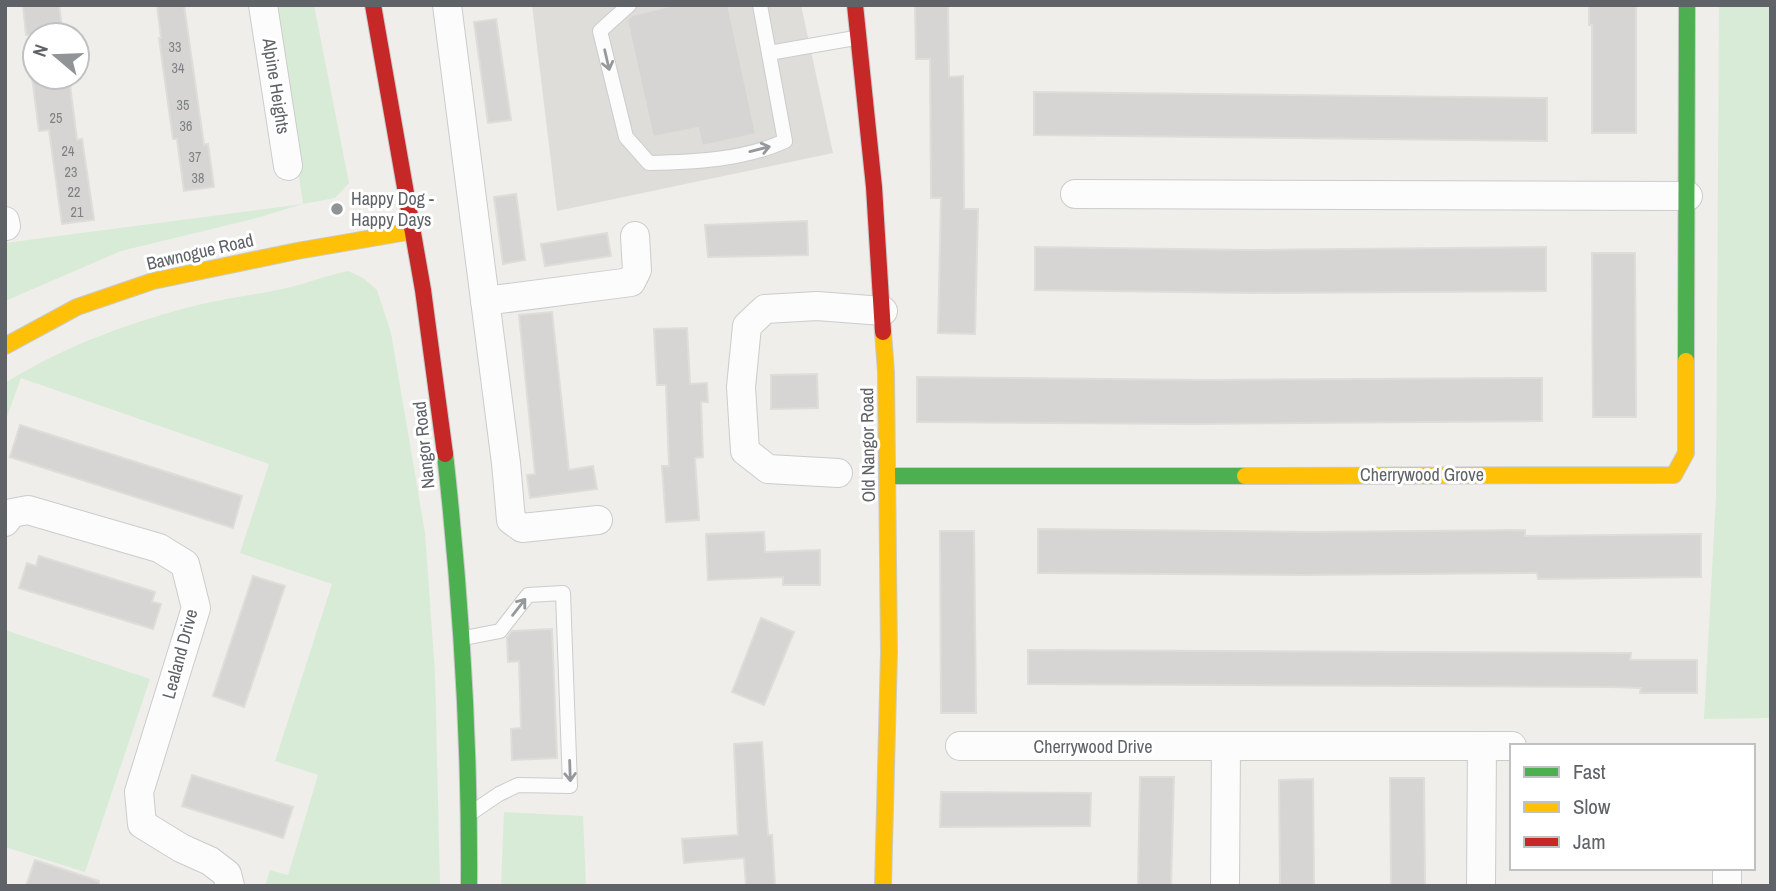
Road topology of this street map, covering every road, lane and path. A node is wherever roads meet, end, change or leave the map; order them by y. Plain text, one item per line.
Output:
1 (263, 5) edge
2 (373, 5) edge
3 (447, 5) edge
4 (629, 5) edge
5 (760, 5) edge
6 (855, 5) edge
7 (1687, 5) edge
8 (856, 37) junction
9 (769, 53) junction
10 (288, 166) dead end
11 (1075, 194) dead end
12 (1688, 196) junction
13 (5, 221) edge
14 (6, 226) edge
15 (413, 231) junction
16 (635, 236) dead end
17 (485, 301) junction
18 (883, 311) junction
19 (5, 346) edge
20 (838, 473) dead end
21 (888, 476) junction
22 (598, 520) dead end
23 (5, 522) edge
24 (463, 639) junction
25 (960, 746) dead end
26 (1482, 746) junction
27 (1510, 746) edge
28 (1226, 747) junction
29 (470, 814) junction
30 (230, 886) edge
31 (469, 886) edge
32 (883, 886) edge
33 (1226, 886) edge
34 (1481, 886) edge

1 - 10 street, Alpine Heights
2 - 15 street, Nangor Road
3 - 17 street
4 -> 9 lane
5 - 9 lane
6 - 8 street, Old Nangor Road
7 - 12 street, Cherrywood Grove
8 - 9 lane
8 - 18 street, Old Nangor Road
11 - 12 street
12 - 21 street, Cherrywood Grove
13 - 14 street
15 - 19 street, Bawnogue Road
15 - 24 street, Nangor Road
16 - 17 street
17 - 22 street
18 - 20 street
18 - 21 street, Old Nangor Road
21 - 32 street, Old Nangor Road
23 - 30 street, Lealand Drive
24 - 29 street, Nangor Road
24 -> 29 lane
25 - 28 street, Cherrywood Drive
26 - 27 street, Cherrywood Drive
26 - 28 street, Cherrywood Drive
26 - 34 street
28 - 33 street
29 - 31 street, Nangor Road

